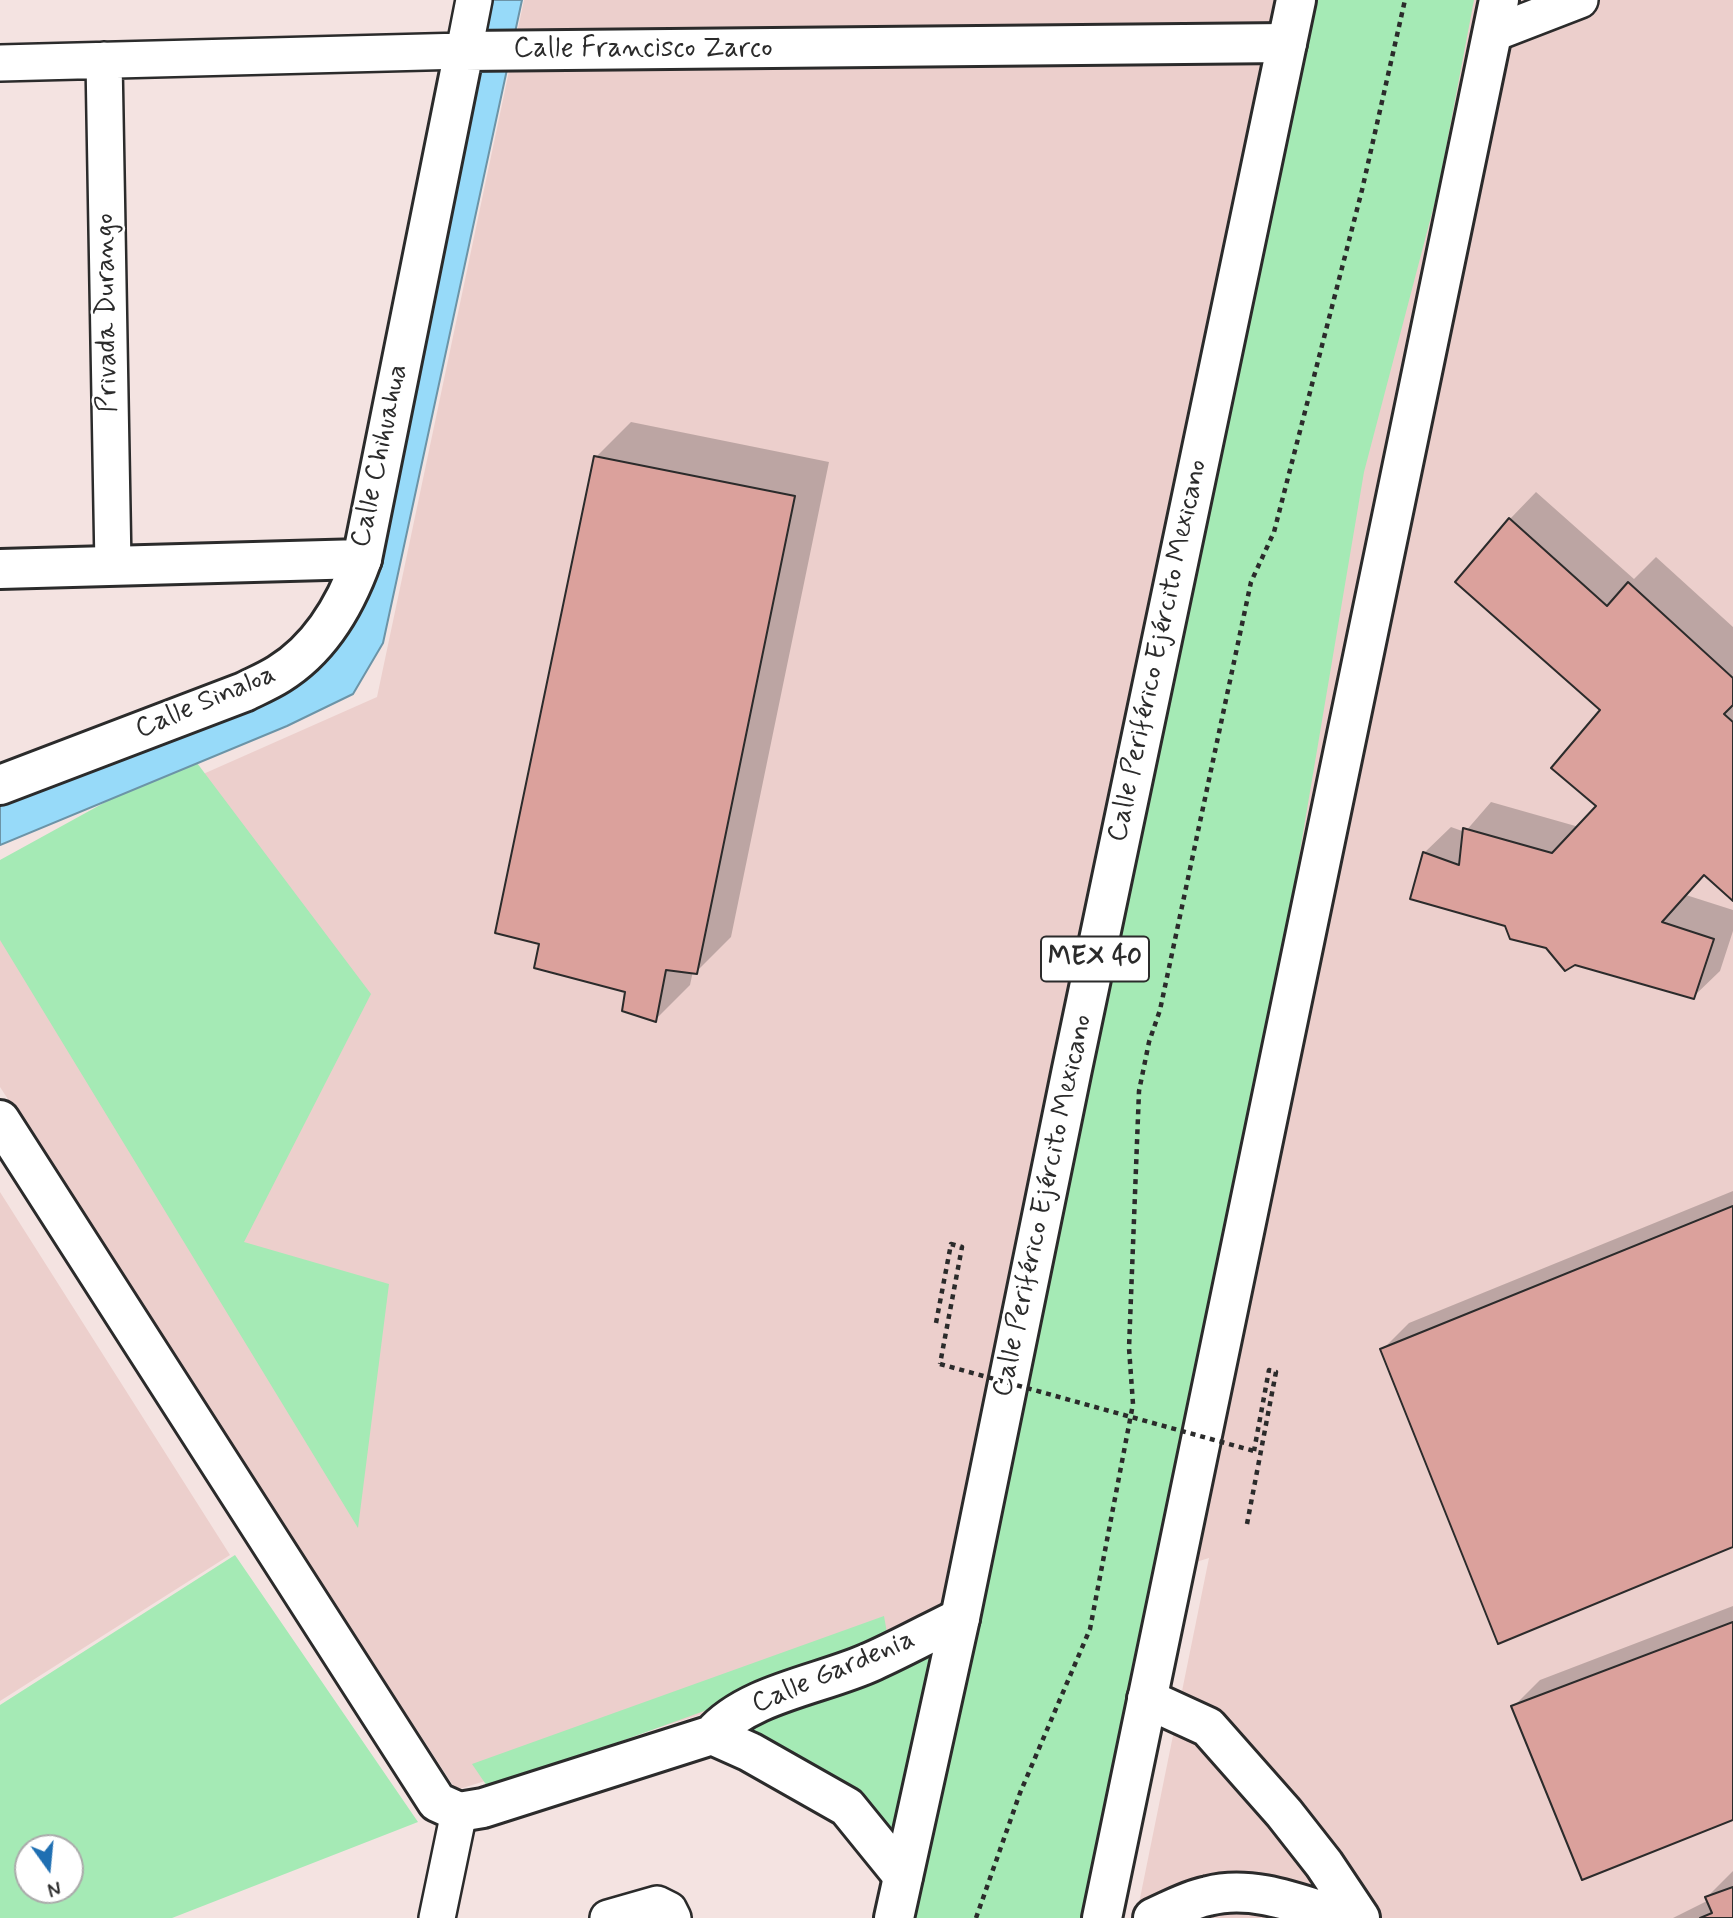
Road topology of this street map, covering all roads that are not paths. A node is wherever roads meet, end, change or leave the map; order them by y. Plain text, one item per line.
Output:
1 (474, 0) edge
2 (1296, 0) edge
3 (1580, 0) edge
4 (1496, 17) edge
5 (1287, 43) junction
6 (473, 51) junction
7 (104, 60) junction
8 (0, 63) edge
9 (362, 559) junction
10 (113, 566) junction
11 (0, 569) edge
12 (0, 785) edge
13 (0, 1120) edge
14 (960, 1618) junction
15 (1147, 1699) junction
16 (712, 1735) junction
17 (459, 1812) junction
18 (902, 1876) junction
19 (437, 1918) edge
20 (608, 1918) edge
21 (673, 1918) edge
22 (894, 1918) edge
23 (1102, 1918) edge
24 (1153, 1918) edge
25 (1344, 1918) edge
26 (1360, 1918) edge

1 - 6 street, Calle Chihuahua
2 - 5 main road, Calle Periférico Ejército Mexicano / MEX 40
3 - 4 street
4 - 15 main road
5 - 6 main road, Calle Francisco Zarco
5 - 14 main road, Calle Periférico Ejército Mexicano / MEX 40
6 - 7 street, Calle Francisco Zarco
6 - 9 main road, Calle Chihuahua
7 - 8 street, Calle Francisco Zarco
7 - 10 street, Privada Durango
9 - 10 main road, Calle Chihuahua
9 - 12 main road, Calle Sinaloa
10 - 11 main road, Calle Chihuahua
13 - 17 main road
14 - 16 main road, Calle Gardenia
14 - 18 main road, Calle Periférico Ejército Mexicano / MEX 40
15 - 23 main road
15 - 26 main road
16 - 17 main road, Calle Gardenia
16 - 18 main road, Calle Gardenia
17 - 19 street
18 - 22 main road, Calle Periférico Ejército Mexicano / MEX 40
20 - 21 street
24 - 25 main road

